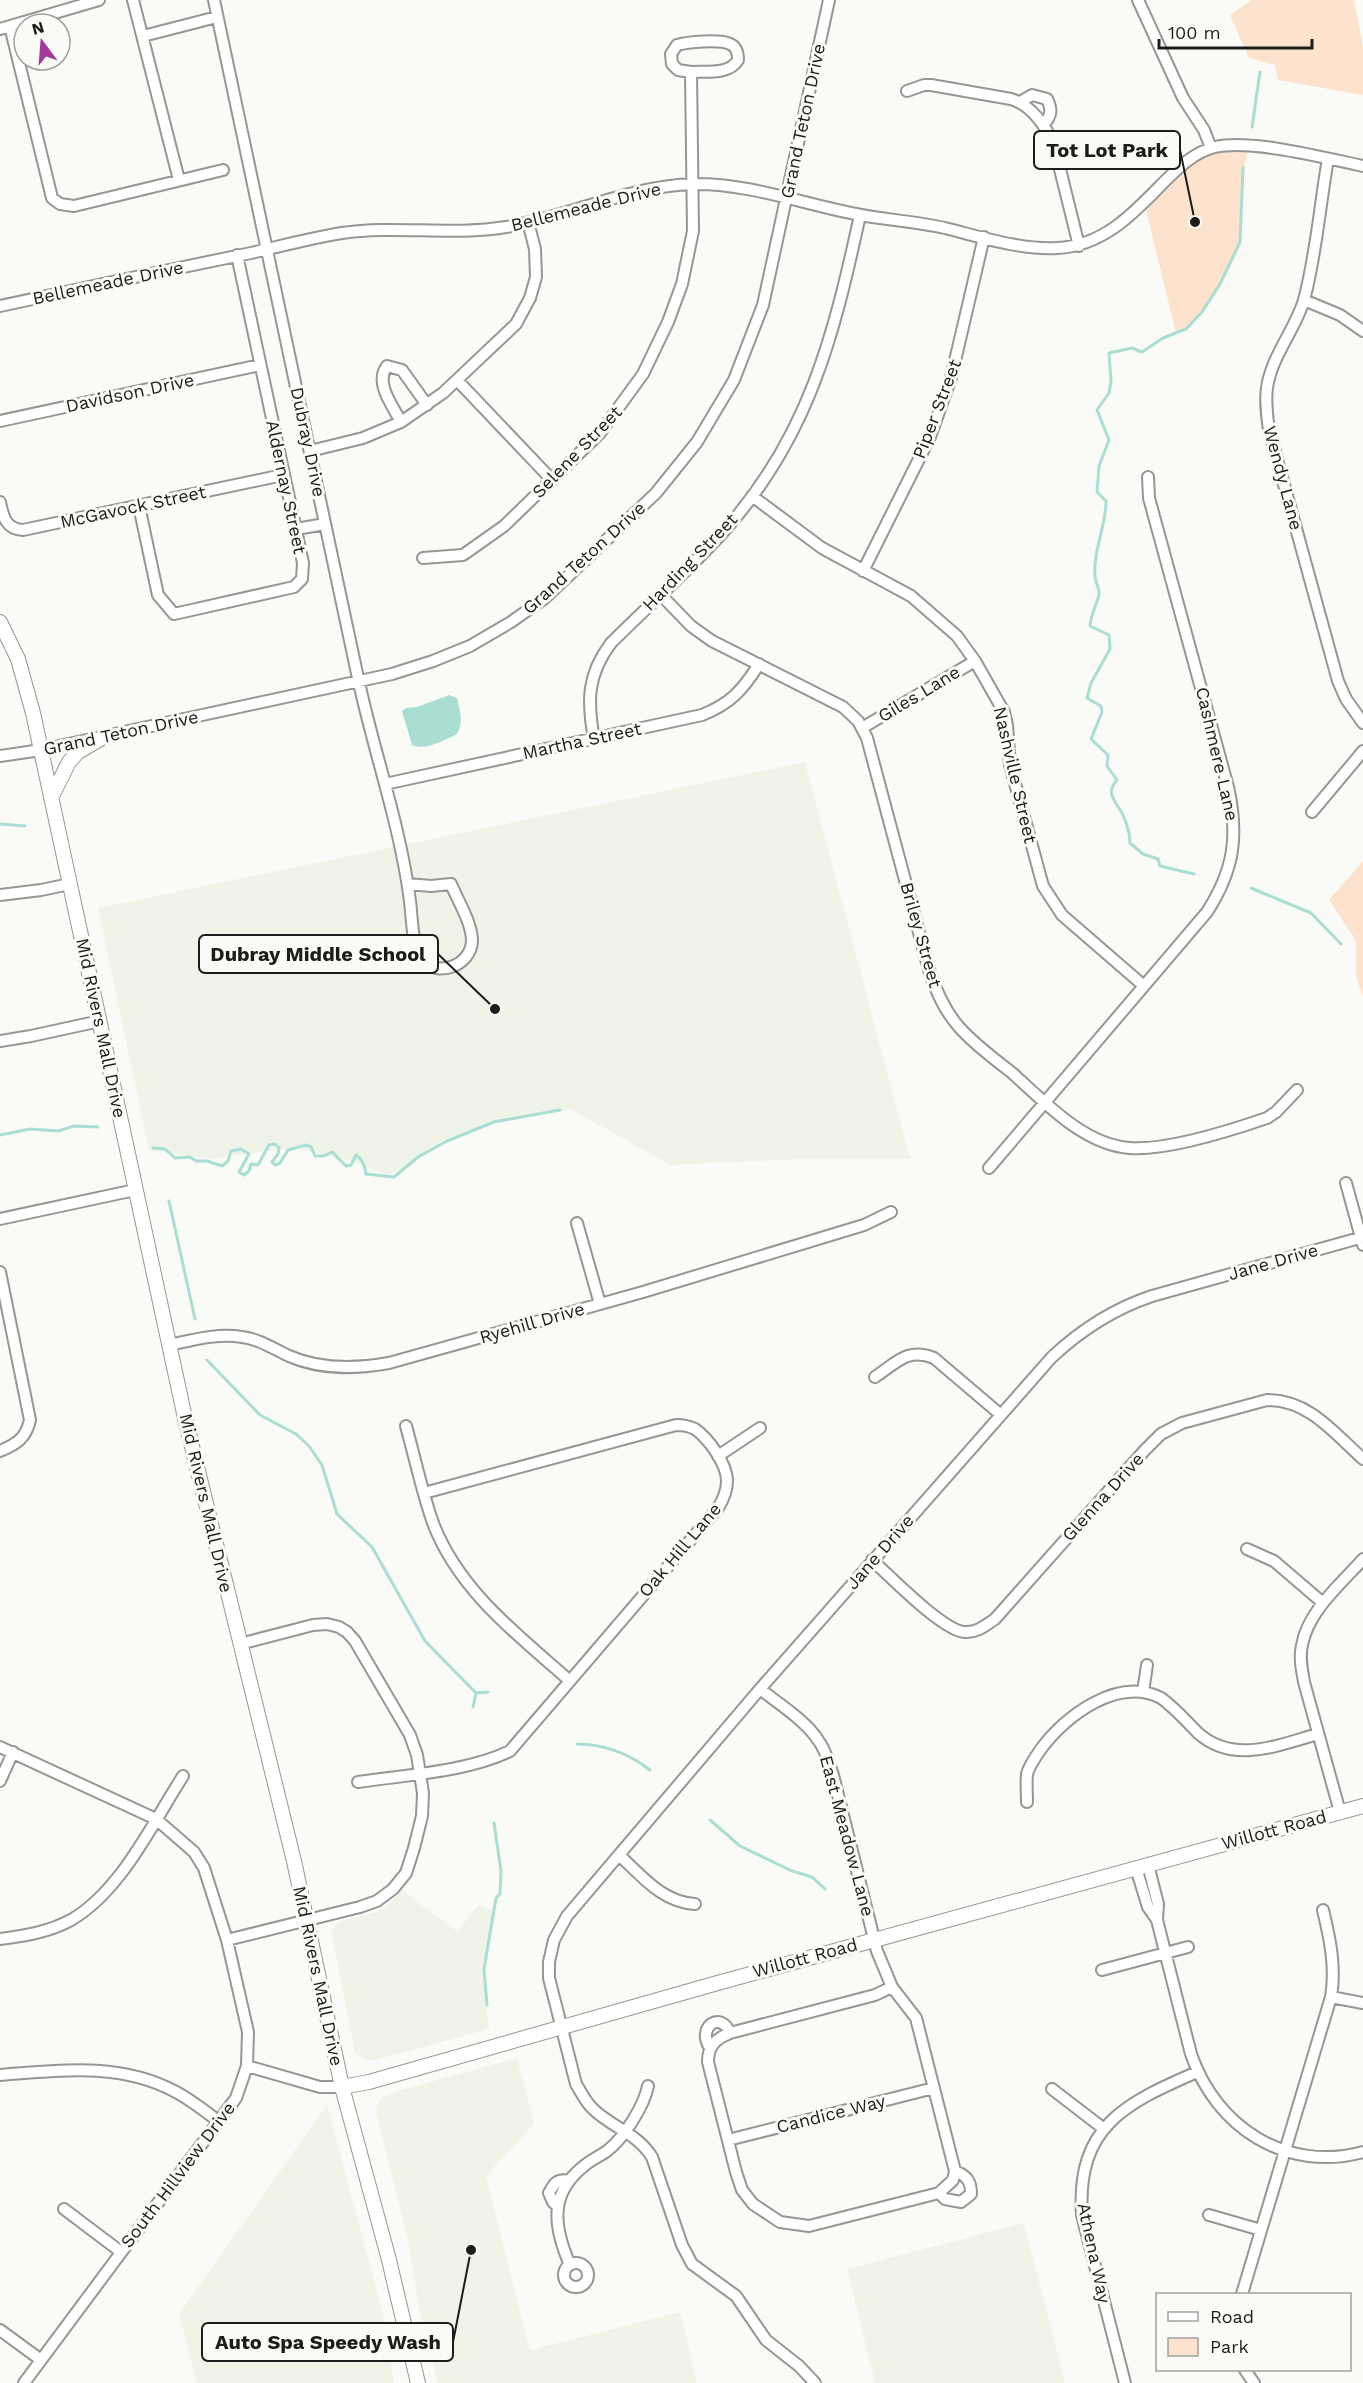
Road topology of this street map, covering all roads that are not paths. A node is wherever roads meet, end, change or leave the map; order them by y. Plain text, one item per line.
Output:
1 (99, 0) edge
2 (133, 0) edge
3 (213, 0) edge
4 (829, 0) edge
5 (1137, 0) edge
6 (217, 17) junction
7 (5, 27) edge
8 (143, 36) junction
9 (691, 72) junction
10 (907, 91) dead end
11 (1020, 102) junction
12 (1043, 124) junction
13 (1211, 148) junction
14 (1328, 159) junction
15 (1363, 166) edge
16 (223, 170) dead end
17 (179, 180) junction
18 (693, 184) junction
19 (787, 198) junction
20 (860, 215) junction
21 (528, 222) junction
22 (984, 237) junction
23 (1078, 246) junction
24 (267, 249) junction
25 (237, 255) junction
26 (1304, 300) junction
27 (0, 306) edge
28 (1363, 331) edge
29 (260, 365) junction
30 (457, 380) junction
31 (427, 405) junction
32 (0, 421) edge
33 (401, 422) junction
34 (310, 451) junction
35 (283, 475) junction
36 (1148, 477) dead end
37 (552, 480) junction
38 (752, 496) junction
39 (0, 502) edge
40 (139, 506) junction
41 (325, 524) junction
42 (296, 530) junction
43 (423, 558) dead end
44 (863, 571) junction
45 (661, 595) junction
46 (0, 622) edge
47 (975, 661) junction
48 (759, 664) junction
49 (359, 682) junction
50 (1363, 723) edge
51 (862, 728) junction
52 (105, 736) junction
53 (594, 739) junction
54 (41, 750) junction
55 (1363, 751) edge
56 (0, 756) edge
57 (385, 784) junction
58 (51, 798) junction
59 (1312, 812) dead end
60 (70, 884) junction
61 (408, 884) junction
62 (0, 895) edge
63 (1144, 986) junction
64 (100, 1021) junction
65 (0, 1041) edge
66 (1297, 1090) dead end
67 (1045, 1102) junction
68 (989, 1168) dead end
69 (1346, 1183) dead end
70 (135, 1190) junction
71 (891, 1212) dead end
72 (0, 1219) edge
73 (577, 1223) dead end
74 (1362, 1240) edge
75 (0, 1272) edge
76 (600, 1304) junction
77 (169, 1345) junction
78 (875, 1377) dead end
79 (1001, 1415) junction
80 (406, 1426) dead end
81 (760, 1428) dead end
82 (0, 1451) edge
83 (717, 1456) junction
84 (1363, 1459) edge
85 (424, 1493) junction
86 (1247, 1549) dead end
87 (1363, 1559) edge
88 (872, 1560) junction
89 (1323, 1604) junction
90 (240, 1644) junction
91 (1147, 1665) dead end
92 (570, 1681) junction
93 (760, 1689) junction
94 (1143, 1692) junction
95 (1318, 1734) junction
96 (0, 1747) edge
97 (13, 1752) junction
98 (420, 1772) junction
99 (183, 1776) dead end
100 (0, 1781) edge
101 (358, 1782) dead end
102 (1027, 1802) dead end
103 (1363, 1806) edge
104 (1340, 1812) junction
105 (156, 1819) junction
106 (619, 1856) junction
107 (1142, 1866) junction
108 (695, 1904) dead end
109 (1323, 1910) dead end
110 (308, 1920) junction
111 (0, 1939) edge
112 (874, 1939) junction
113 (227, 1940) junction
114 (1188, 1947) dead end
115 (1165, 1954) junction
116 (1102, 1970) dead end
117 (892, 1987) junction
118 (1331, 1997) junction
119 (1363, 2002) edge
120 (562, 2028) junction
121 (730, 2033) junction
122 (710, 2048) junction
123 (247, 2066) junction
124 (1197, 2072) junction
125 (0, 2074) edge
126 (648, 2086) dead end
127 (342, 2087) junction
128 (934, 2088) junction
129 (1052, 2090) dead end
130 (218, 2121) junction
131 (1104, 2129) junction
132 (625, 2130) junction
133 (728, 2140) junction
134 (1285, 2151) junction
135 (1363, 2152) edge
136 (955, 2171) junction
137 (939, 2193) junction
138 (64, 2209) dead end
139 (1209, 2215) dead end
140 (1261, 2230) junction
141 (121, 2252) junction
142 (570, 2265) dead end
143 (1243, 2293) edge
144 (0, 2330) edge
145 (41, 2360) junction
146 (24, 2383) edge
147 (418, 2383) edge
148 (815, 2383) edge
149 (1125, 2383) edge

1 - 7 street
2 - 8 street
3 - 6 street, Dubray Drive
4 - 19 street, Grand Teton Drive
5 - 13 street
6 - 8 street
6 - 24 street, Dubray Drive
7 - 17 street
8 - 17 street
9 - 9 street
9 - 18 street, Selene Street
10 - 11 street
11 - 12 street
11 - 12 street
12 - 23 street
13 - 14 street
13 - 23 street, Bellemeade Drive
14 - 15 street
14 - 26 street, Wendy Lane
16 - 17 street
18 - 19 street, Bellemeade Drive
18 - 21 street, Bellemeade Drive
18 - 37 street, Selene Street
19 - 20 street, Bellemeade Drive
19 - 49 street, Grand Teton Drive
20 - 22 street, Bellemeade Drive
20 - 38 street, Harding Street
21 - 24 street, Bellemeade Drive
21 - 30 street
22 - 23 street, Bellemeade Drive
22 - 44 street, Piper Street
24 - 25 street, Bellemeade Drive
24 - 34 street, Dubray Drive
25 - 27 street, Bellemeade Drive
25 - 29 street, Aldernay Street
26 - 28 street
26 - 50 street, Wendy Lane
29 - 32 street, Davidson Drive
29 - 35 street, Aldernay Street
30 - 31 street
30 - 37 street
31 - 33 street
31 - 33 street
33 - 34 street
34 - 41 street, Dubray Drive
35 - 40 street, McGavock Street
35 - 42 street, Aldernay Street
36 - 63 street, Cashmere Lane
37 - 43 street, Selene Street
38 - 44 street, Nashville Street
38 - 45 street, Harding Street
39 - 40 street, McGavock Street
40 - 42 street, Aldernay Street
41 - 42 street
41 - 49 street, Dubray Drive
44 - 47 street, Nashville Street
45 - 48 street, Briley Street
45 - 53 street, Harding Street
46 - 54 main road, Mid Rivers Mall Drive
47 - 51 street, Giles Lane
47 - 63 street, Nashville Street
48 - 51 street, Briley Street
48 - 53 street, Martha Street
49 - 52 street, Grand Teton Drive
49 - 57 street, Dubray Drive
51 - 67 street, Briley Street
52 - 54 street, Grand Teton Drive
52 - 58 main road
53 - 57 street, Martha Street
54 - 56 street, Grand Teton Drive
54 - 58 main road, Mid Rivers Mall Drive
55 - 59 street
57 - 61 street, Dubray Drive
58 - 60 main road, Mid Rivers Mall Drive
60 - 62 street
60 - 64 main road, Mid Rivers Mall Drive
61 - 61 street, Dubray Drive
63 - 67 street, Cashmere Lane
64 - 65 street
64 - 70 main road, Mid Rivers Mall Drive
66 - 67 street, Briley Street
67 - 68 street, Cashmere Lane
69 - 74 street
70 - 72 street
70 - 77 main road, Mid Rivers Mall Drive
71 - 76 street, Ryehill Drive
73 - 76 street
74 - 79 street, Jane Drive
75 - 82 street
76 - 77 street, Ryehill Drive
77 - 90 main road, Mid Rivers Mall Drive
78 - 79 street
79 - 88 street, Jane Drive
80 - 85 street
81 - 83 street
83 - 85 street, Oak Hill Lane
83 - 92 street, Oak Hill Lane
84 - 88 street, Glenna Drive
85 - 92 street
86 - 89 street
87 - 89 street
88 - 93 street, Jane Drive
89 - 95 street
90 - 98 street
90 - 110 main road, Mid Rivers Mall Drive
91 - 94 street
92 - 98 street, Oak Hill Lane
93 - 106 street, Jane Drive
93 - 112 street, East Meadow Lane
94 - 95 street
94 - 102 street
95 - 104 street
96 - 97 street, South Hillview Drive
97 - 100 street
97 - 105 street, South Hillview Drive
98 - 101 street, Oak Hill Lane
98 - 110 street
99 - 105 street
103 - 104 main road, Willott Road
104 - 107 main road, Willott Road
105 - 111 street
105 - 113 street, South Hillview Drive
106 - 108 street
106 - 120 street, Jane Drive
107 - 112 main road, Willott Road
107 - 115 street
109 - 118 street
110 - 113 street
110 - 127 main road, Mid Rivers Mall Drive
112 - 117 street, East Meadow Lane
112 - 120 main road, Willott Road
113 - 123 street, South Hillview Drive
114 - 115 street
115 - 116 street
115 - 124 street
117 - 121 street
117 - 128 street, East Meadow Lane
118 - 119 street
118 - 134 street
120 - 127 main road, Willott Road
120 - 132 street, Jane Drive
121 - 122 street
121 - 122 street
122 - 133 street
123 - 127 street, Willott Road
123 - 130 street, South Hillview Drive
124 - 131 street, Athena Way
124 - 134 street
125 - 130 street
126 - 132 street
127 - 147 main road, Mid Rivers Mall Drive
128 - 133 street, Candice Way
128 - 136 street, East Meadow Lane
129 - 131 street
130 - 141 street, South Hillview Drive
131 - 149 street, Athena Way
132 - 142 street
132 - 148 street, Jane Drive
133 - 137 street
134 - 135 street
134 - 140 street
136 - 137 street
136 - 137 street
138 - 141 street
139 - 140 street
140 - 143 street
141 - 145 street, South Hillview Drive
144 - 145 street
145 - 146 street, South Hillview Drive

